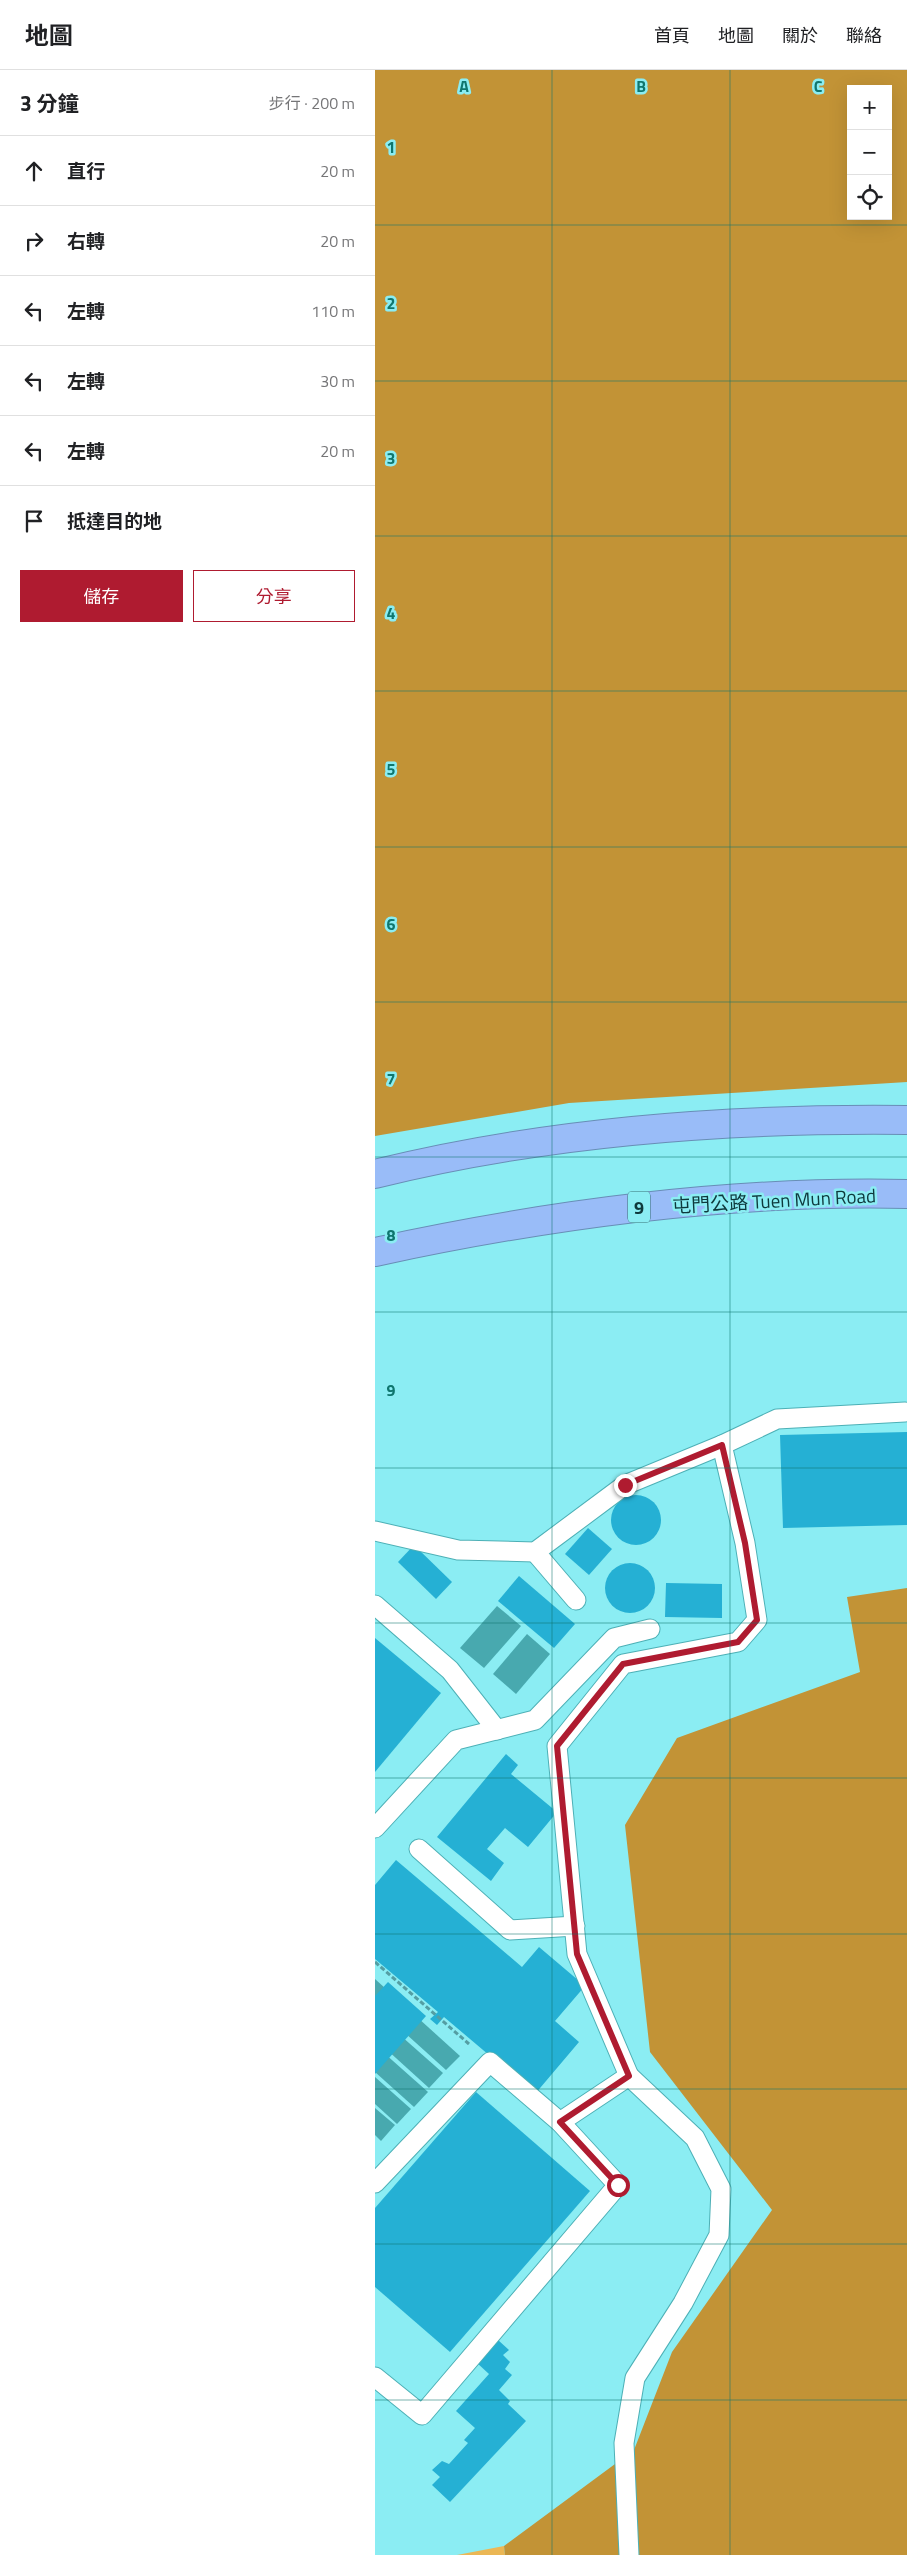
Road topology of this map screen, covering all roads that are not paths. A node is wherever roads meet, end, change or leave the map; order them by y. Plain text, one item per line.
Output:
1 (907, 1120) edge
2 (375, 1174) edge
3 (907, 1194) edge
4 (375, 1252) edge
5 (905, 1412) dead end
6 (722, 1445) junction
7 (375, 1531) edge
8 (535, 1552) junction
9 (576, 1600) dead end
10 (375, 1605) edge
11 (650, 1629) dead end
12 (497, 1730) junction
13 (375, 1828) edge
14 (419, 1849) dead end
15 (575, 1926) junction
16 (629, 2076) junction
17 (560, 2122) junction
18 (375, 2182) edge
19 (375, 2377) edge
20 (629, 2555) edge

1 - 2 highway
3 - 4 highway, 屯門公路 Tuen Mun Road / 9
5 - 6 lane
6 - 8 lane
6 - 15 lane
7 - 8 lane
8 - 9 lane
10 - 12 lane
11 - 12 lane
12 - 13 lane
14 - 15 lane
15 - 16 lane
16 - 17 lane
16 - 20 lane
17 - 18 lane
17 - 19 lane

